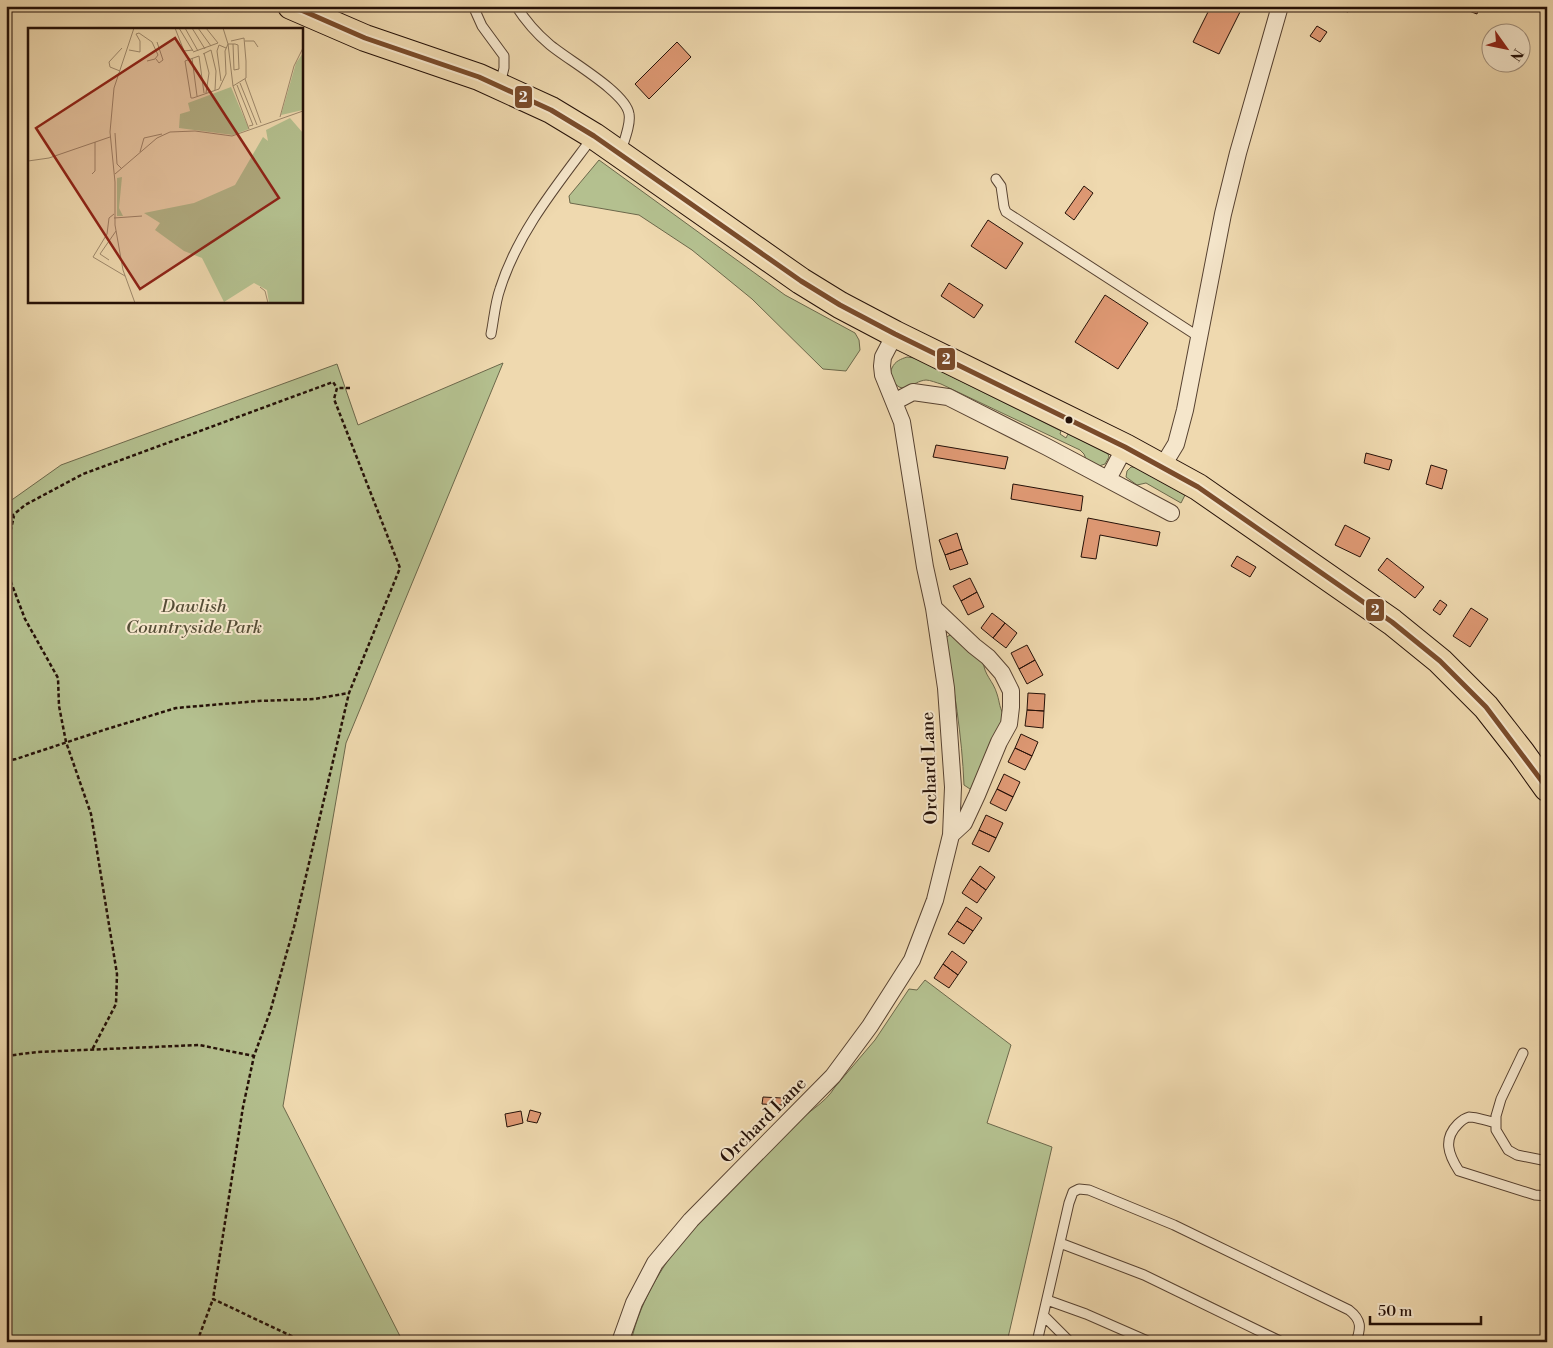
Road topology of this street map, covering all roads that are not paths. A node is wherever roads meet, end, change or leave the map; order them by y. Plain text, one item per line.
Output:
1 (291, 6) edge
2 (473, 6) edge
3 (516, 6) edge
4 (1280, 6) edge
5 (499, 86) junction
6 (594, 136) junction
7 (620, 154) junction
8 (996, 179) dead end
9 (491, 334) dead end
10 (895, 334) junction
11 (1199, 337) junction
12 (894, 402) junction
13 (1125, 447) junction
14 (1162, 467) junction
15 (1108, 479) junction
16 (1171, 513) dead end
17 (934, 608) junction
18 (1547, 788) edge
19 (951, 835) junction
20 (1523, 1053) dead end
21 (1496, 1123) junction
22 (1547, 1161) edge
23 (1547, 1196) edge
24 (1060, 1242) junction
25 (1047, 1300) junction
26 (1044, 1316) junction
27 (620, 1342) edge
28 (1037, 1342) edge
29 (1070, 1342) edge
30 (1150, 1342) edge
31 (1282, 1342) edge
32 (1356, 1342) edge

1 - 5 main road
2 - 5 lane
3 - 7 lane
4 - 11 street
5 - 6 main road
6 - 7 main road
6 - 9 lane
7 - 10 main road
8 - 11 lane
10 - 12 street, Orchard Lane
10 - 13 main road
11 - 14 street
12 - 15 street
12 - 17 street, Orchard Lane
13 - 14 main road
13 - 15 street
14 - 18 main road
15 - 16 street
17 - 19 street, Orchard Lane
17 - 19 street
19 - 27 street, Orchard Lane
20 - 21 lane
21 - 22 lane
21 - 23 lane
24 - 25 lane
24 - 31 lane
24 - 32 lane
25 - 26 lane
25 - 30 lane
26 - 28 lane
26 - 29 lane

